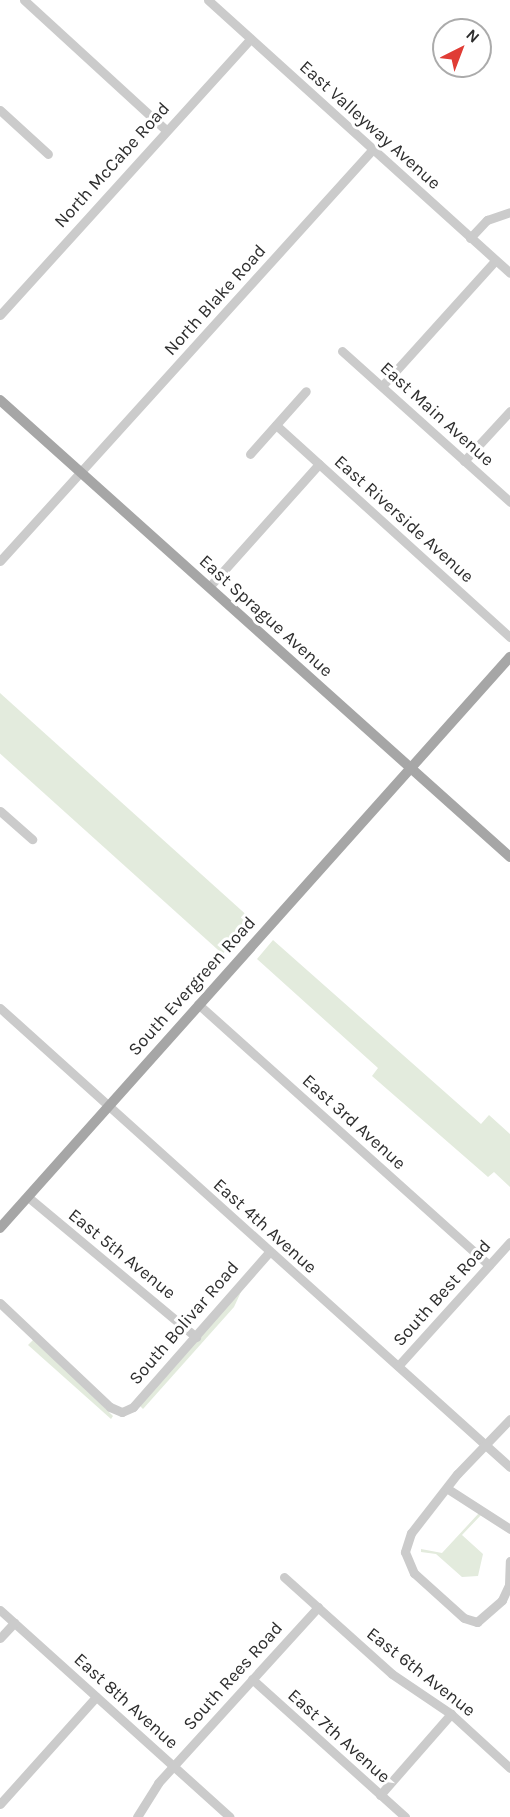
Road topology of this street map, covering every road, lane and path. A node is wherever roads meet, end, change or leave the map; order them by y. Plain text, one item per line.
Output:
1 (24, 0) edge
2 (208, 0) edge
3 (250, 39) junction
4 (0, 110) edge
5 (166, 130) junction
6 (373, 149) junction
7 (48, 154) dead end
8 (510, 212) edge
9 (470, 238) junction
10 (495, 261) junction
11 (510, 273) edge
12 (0, 315) edge
13 (342, 351) dead end
14 (382, 386) junction
15 (306, 391) dead end
16 (0, 400) edge
17 (510, 411) edge
18 (276, 425) junction
19 (250, 454) dead end
20 (464, 461) junction
21 (319, 464) junction
22 (81, 472) junction
23 (510, 502) edge
24 (0, 561) edge
25 (209, 587) junction
26 (510, 637) edge
27 (510, 657) edge
28 (410, 768) junction
29 (0, 811) edge
30 (32, 839) dead end
31 (510, 857) edge
32 (198, 1004) junction
33 (0, 1008) edge
34 (108, 1105) junction
35 (28, 1197) junction
36 (2, 1222) edge
37 (510, 1242) edge
38 (269, 1252) junction
39 (489, 1265) junction
40 (0, 1303) edge
41 (196, 1337) junction
42 (398, 1366) junction
43 (510, 1419) edge
44 (486, 1446) junction
45 (510, 1467) edge
46 (448, 1489) junction
47 (510, 1529) edge
48 (510, 1561) edge
49 (284, 1577) dead end
50 (318, 1607) junction
51 (0, 1610) edge
52 (14, 1623) junction
53 (0, 1638) edge
54 (252, 1679) junction
55 (96, 1697) junction
56 (451, 1714) junction
57 (173, 1766) junction
58 (510, 1768) edge
59 (380, 1795) junction
60 (0, 1804) edge
61 (136, 1817) edge
62 (230, 1817) edge
63 (405, 1817) edge

1 - 5 street
2 - 3 street, East Valleyway Avenue
3 - 5 street, North McCabe Road
3 - 6 street, East Valleyway Avenue
4 - 7 street
5 - 12 street, North McCabe Road
6 - 9 street, East Valleyway Avenue
6 - 22 street, North Blake Road
8 - 9 street
9 - 10 street, East Valleyway Avenue
10 - 11 street, East Valleyway Avenue
10 - 14 street
13 - 14 street, East Main Avenue
14 - 20 street, East Main Avenue
15 - 18 street
16 - 22 main road, East Sprague Avenue
17 - 20 street
18 - 19 street
18 - 21 street, East Riverside Avenue
20 - 23 street, East Main Avenue
21 - 25 street
21 - 26 street, East Riverside Avenue
22 - 24 street, North Blake Road
22 - 25 main road, East Sprague Avenue
25 - 28 main road, East Sprague Avenue
27 - 28 main road, South Evergreen Road
28 - 31 main road, East Sprague Avenue
28 - 32 main road, South Evergreen Road
29 - 30 street
32 - 34 main road, South Evergreen Road
32 - 39 street, East 3rd Avenue
33 - 34 street, East 4th Avenue
34 - 35 main road, South Evergreen Road
34 - 38 street, East 4th Avenue
35 - 36 main road, South Evergreen Road
35 - 41 street, East 5th Avenue
37 - 39 street, South Best Road
38 - 41 street, South Bolivar Road
38 - 42 street, East 4th Avenue
39 - 42 street, South Best Road
40 - 41 street, South Bolivar Road
42 - 44 street, East 4th Avenue
43 - 44 street
44 - 45 street, East 4th Avenue
44 - 46 street
46 - 47 street
46 - 48 street
49 - 50 street, East 6th Avenue
50 - 54 street, South Rees Road
50 - 56 street, East 6th Avenue
51 - 52 street, East 8th Avenue
52 - 53 street
52 - 55 street, East 8th Avenue
54 - 57 street, South Rees Road
54 - 59 street, East 7th Avenue
55 - 57 street, East 8th Avenue
55 - 60 street
56 - 58 street, East 6th Avenue
56 - 59 street
57 - 61 street, South Rees Road
57 - 62 street, East 8th Avenue
59 - 63 street, East 7th Avenue

